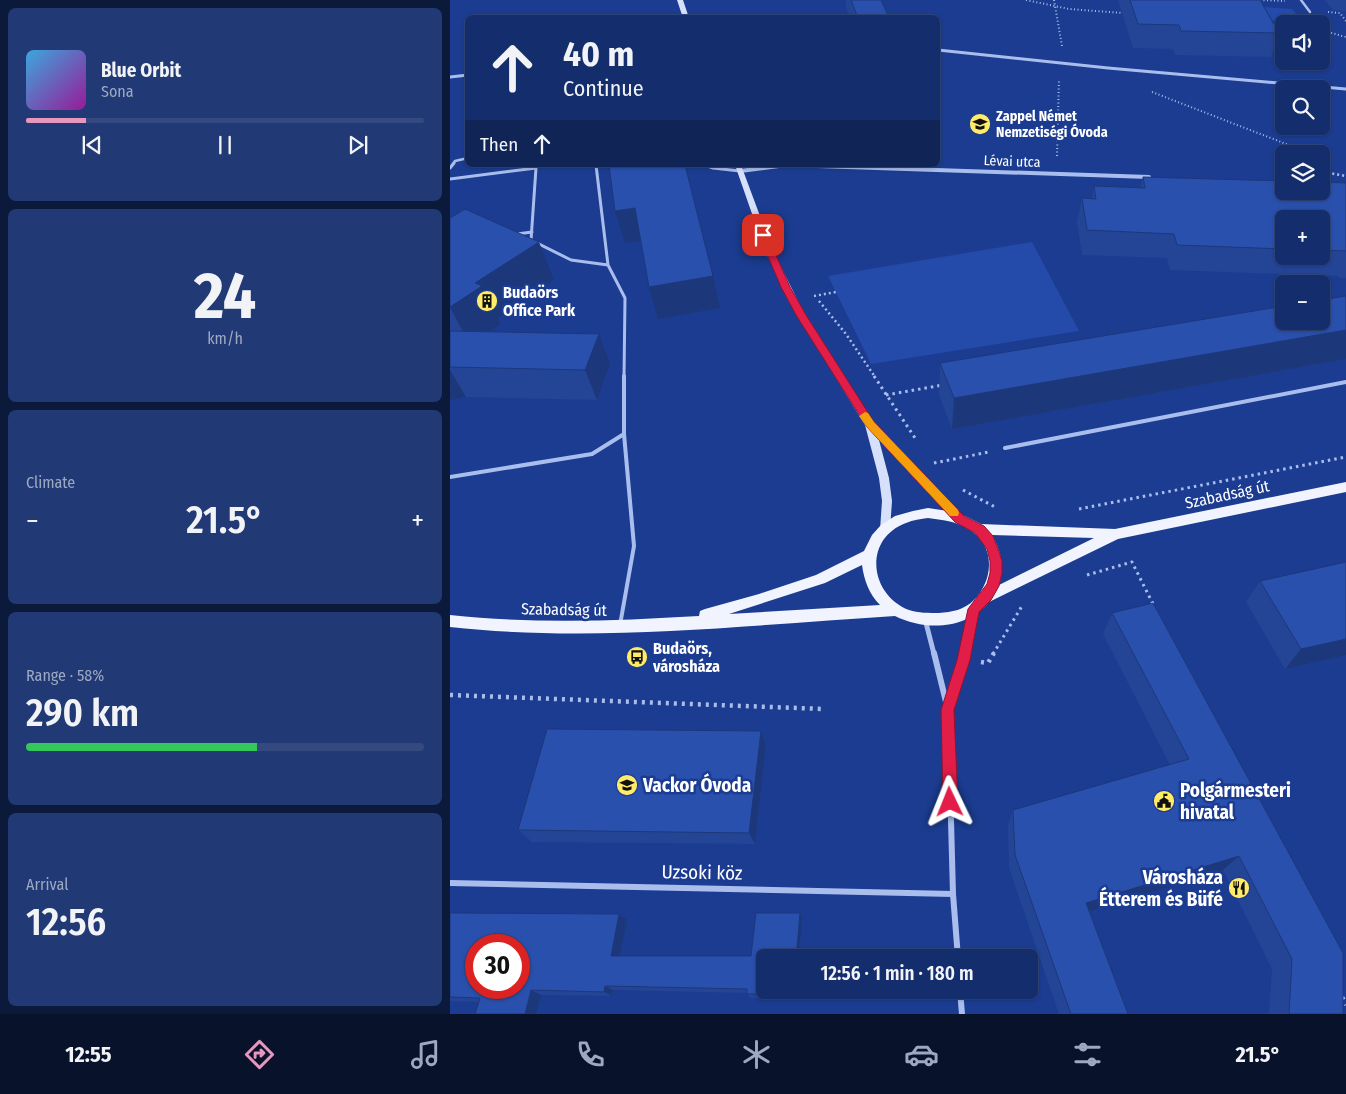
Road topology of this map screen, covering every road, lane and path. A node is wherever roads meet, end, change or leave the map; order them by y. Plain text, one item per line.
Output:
1 (680, 0) edge
2 (1026, 0) edge
3 (1054, 0) edge
4 (1260, 0) edge
5 (1302, 0) edge
6 (1056, 7) junction
7 (1310, 12) dead end
8 (1124, 13) dead end
9 (685, 15) edge
10 (1270, 26) edge
11 (1275, 26) edge
12 (1330, 33) edge
13 (1346, 37) edge
14 (940, 50) edge
15 (1060, 63) junction
16 (465, 75) edge
17 (450, 77) edge
18 (1346, 88) edge
19 (1149, 90) dead end
20 (1289, 145) edge
21 (465, 159) edge
22 (596, 167) edge
23 (710, 167) edge
24 (755, 167) edge
25 (847, 167) edge
26 (450, 168) edge
27 (739, 168) edge
28 (1057, 174) junction
29 (1330, 174) edge
30 (1346, 176) edge
31 (1156, 178) edge
32 (450, 179) edge
33 (532, 232) junction
34 (514, 234) edge
35 (608, 265) junction
36 (836, 292) dead end
37 (1346, 382) edge
38 (944, 384) edge
39 (886, 395) junction
40 (870, 425) junction
41 (624, 434) junction
42 (917, 442) dead end
43 (1005, 448) joint
44 (1346, 457) edge
45 (933, 463) dead end
46 (450, 477) edge
47 (1346, 487) edge
48 (1075, 510) dead end
49 (960, 519) junction
50 (980, 529) junction
51 (885, 530) junction
52 (1115, 534) junction
53 (869, 555) junction
54 (1085, 576) dead end
55 (986, 597) junction
56 (1027, 598) dead end
57 (974, 609) junction
58 (895, 610) junction
59 (1158, 615) edge
60 (924, 620) junction
61 (450, 621) edge
62 (678, 622) junction
63 (620, 627) junction
64 (963, 660) junction
65 (450, 695) edge
66 (824, 709) dead end
67 (948, 710) junction
68 (450, 883) edge
69 (953, 894) junction
70 (957, 949) edge
71 (1338, 988) edge
72 (961, 999) edge
73 (1346, 1006) edge
74 (962, 1014) edge

1 - 9 main road
2 - 6 path
3 - 6 path
4 - 5 path
5 - 7 lane
6 - 8 path
6 - 15 path
10 - 11 path
12 - 13 path
14 - 15 street
15 - 18 street
15 - 28 path
16 - 17 street
19 - 20 path
21 - 26 lane
22 - 35 lane
23 - 27 lane
24 - 27 street, Lévai utca
25 - 28 street, Lévai utca
27 - 40 main road
28 - 31 street, Lévai utca
29 - 30 path
32 - 33 lane
33 - 34 lane
33 - 35 lane
35 - 41 lane
36 - 39 path
37 - 43 lane
38 - 39 path
39 - 42 path
40 - 49 main road
40 - 51 main road
41 - 46 lane
41 - 63 lane
43 - 45 path
44 - 48 path
47 - 52 main road, Szabadság út
49 - 50 main road
49 - 51 main road
50 - 52 main road, Szabadság út
50 - 55 main road
51 - 53 main road
52 - 55 main road, Szabadság út
53 - 58 main road
53 - 62 main road, Szabadság út
54 - 59 path
55 - 57 main road
56 - 64 path
57 - 60 main road
57 - 64 street
58 - 60 main road
58 - 62 main road, Szabadság út
60 - 67 street
61 - 63 main road, Szabadság út
62 - 63 main road, Szabadság út
64 - 67 street
65 - 66 path
67 - 69 street
68 - 69 street, Uzsoki köz
69 - 70 street
71 - 73 path
72 - 74 street

